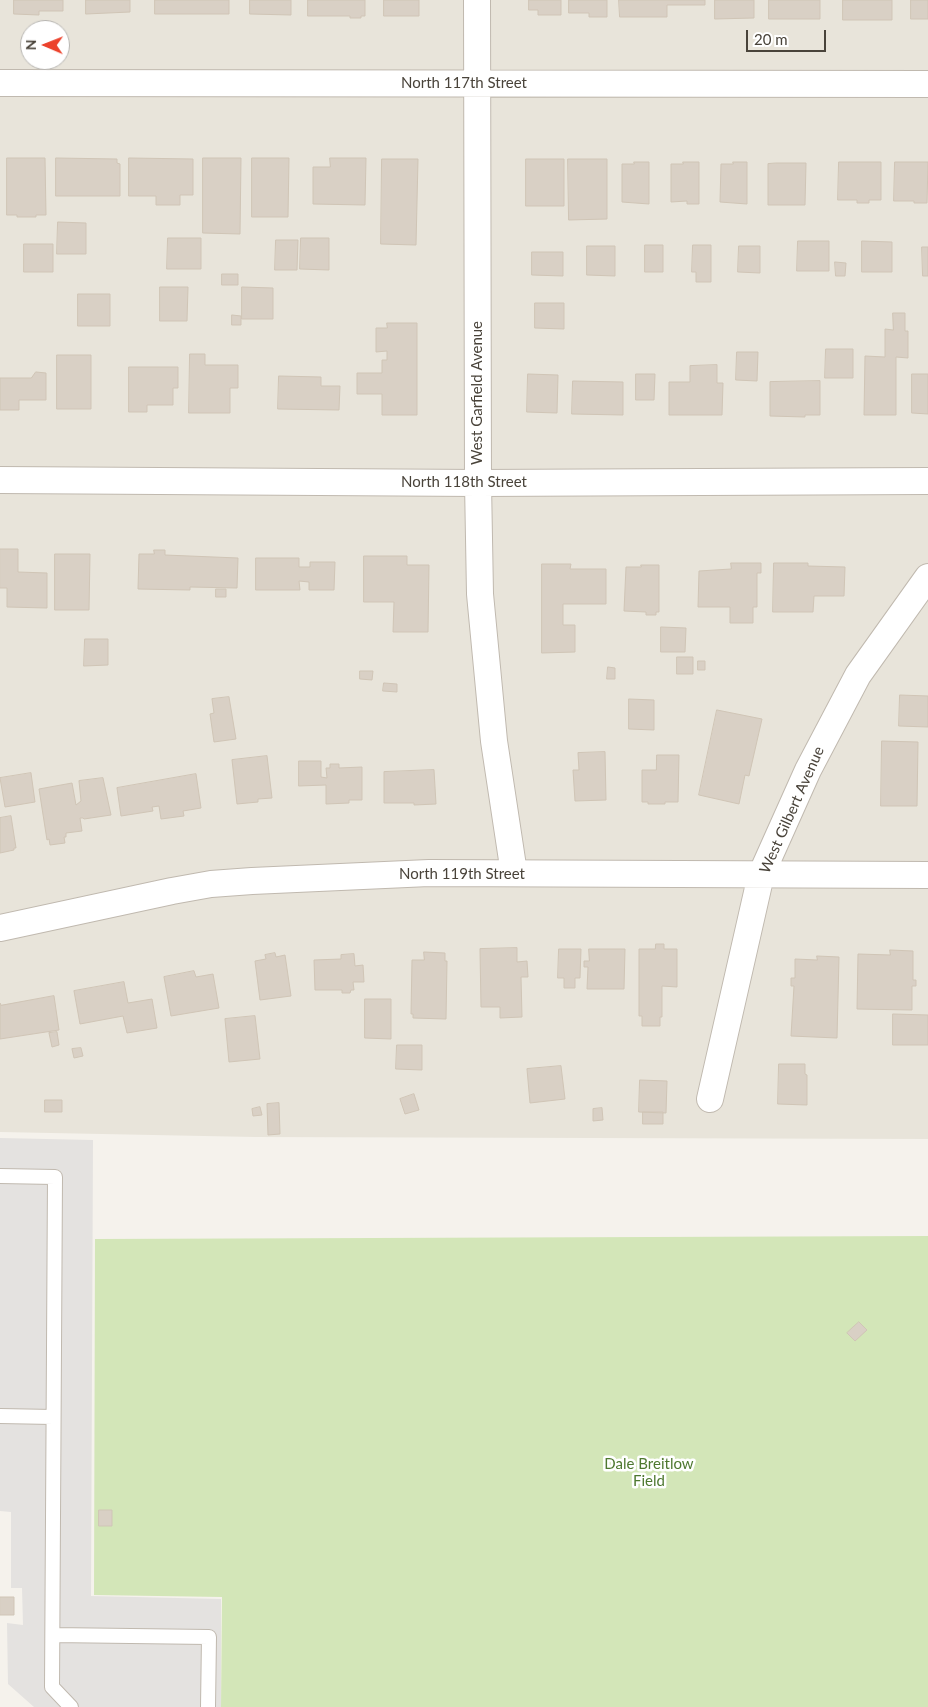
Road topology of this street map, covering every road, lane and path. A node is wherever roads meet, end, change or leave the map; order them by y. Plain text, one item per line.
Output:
1 (477, 0) edge
2 (0, 83) edge
3 (477, 83) junction
4 (928, 84) edge
5 (0, 480) edge
6 (928, 481) edge
7 (478, 483) junction
8 (928, 577) edge
9 (514, 873) junction
10 (761, 875) junction
11 (928, 875) edge
12 (0, 928) edge
13 (710, 1099) dead end
14 (0, 1176) edge
15 (0, 1416) edge
16 (53, 1417) junction
17 (53, 1635) junction
18 (71, 1707) edge
19 (208, 1707) edge

1 - 3 street, West Garfield Avenue
2 - 3 street, North 117th Street
3 - 4 street, North 117th Street
3 - 7 street, West Garfield Avenue
5 - 7 street, North 118th Street
6 - 7 street, North 118th Street
7 - 9 street, West Garfield Avenue
8 - 10 street, West Gilbert Avenue
9 - 10 street, North 119th Street
9 - 12 street, North 119th Street
10 - 11 street, North 119th Street
10 - 13 street, West Gilbert Avenue
14 - 16 lane
15 - 16 lane
16 - 17 lane
17 - 18 lane
17 - 19 lane

